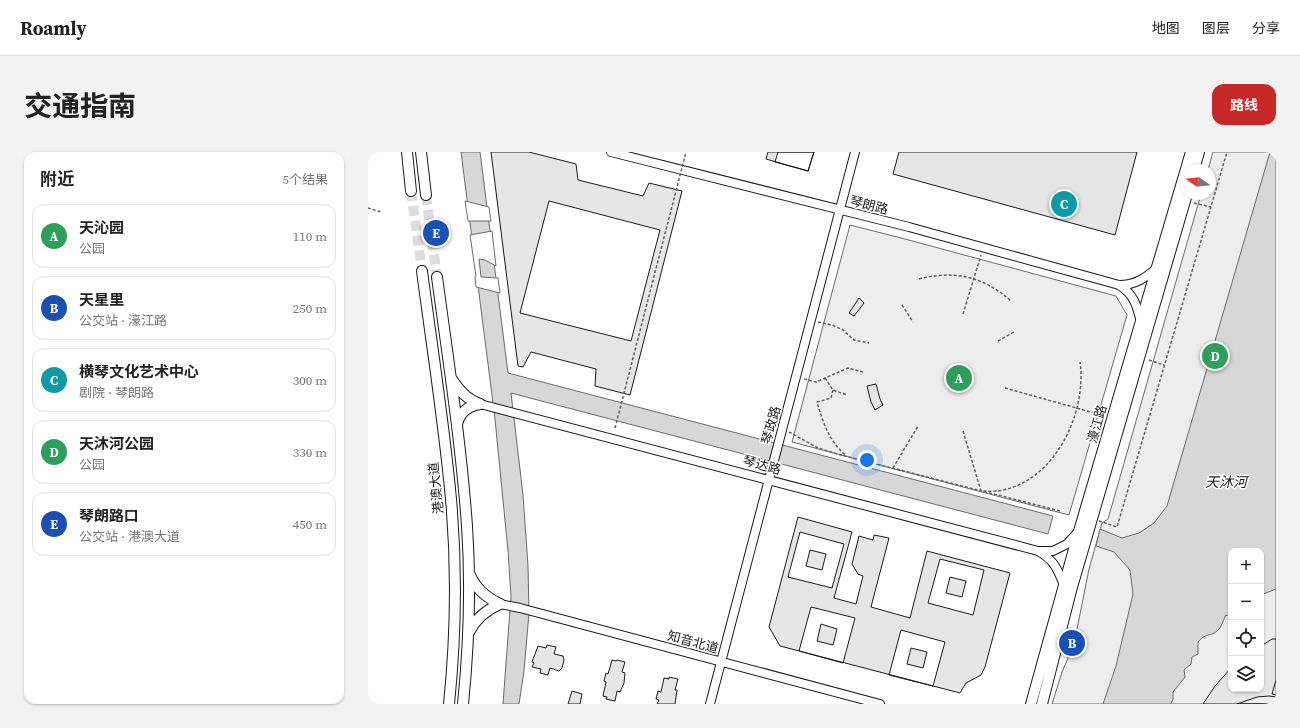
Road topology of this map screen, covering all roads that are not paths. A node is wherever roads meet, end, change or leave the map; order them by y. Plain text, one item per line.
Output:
1 (407, 152) edge
2 (421, 152) edge
3 (611, 152) edge
4 (855, 152) edge
5 (1191, 152) edge
6 (1199, 152) edge
7 (1196, 164) edge
8 (411, 191) tunnel mouth
9 (426, 195) tunnel mouth
10 (1185, 200) edge
11 (840, 210) junction
12 (1157, 268) junction
13 (422, 271) tunnel mouth
14 (437, 276) tunnel mouth
15 (1119, 285) junction
16 (1141, 322) junction
17 (450, 376) junction
18 (480, 404) junction
19 (456, 427) junction
20 (769, 480) junction
21 (1079, 531) junction
22 (1038, 551) junction
23 (468, 571) junction
24 (1064, 585) junction
25 (500, 604) junction
26 (468, 634) junction
27 (721, 662) junction
28 (449, 704) edge
29 (463, 704) edge
30 (710, 704) edge
31 (880, 704) edge
32 (1031, 704) edge
33 (1042, 704) edge

1 - 8 main road
2 - 9 main road
3 - 11 street, 琴朗路
4 - 11 street, 琴政路
5 - 12 main road, 濠江路
6 - 7 main road
10 - 33 main road, 濠江路
11 - 15 street, 琴朗路
11 - 20 street, 琴政路
12 - 15 street
12 - 16 main road, 濠江路
13 - 28 main road, 港澳大道
14 - 17 main road, 港澳大道
15 - 16 street
16 - 21 main road, 濠江路
17 - 18 main road
17 - 19 main road, 港澳大道
18 - 19 main road
18 - 20 street, 琴达路
19 - 23 main road, 港澳大道
20 - 22 street, 琴达路
20 - 27 street, 琴政路
21 - 22 street
21 - 24 main road, 濠江路
22 - 24 street
23 - 25 main road
23 - 26 main road, 港澳大道
24 - 32 main road, 濠江路
25 - 26 main road
25 - 27 street, 知音北道
26 - 29 main road, 港澳大道
27 - 30 street, 琴政路
27 - 31 street, 知音北道

